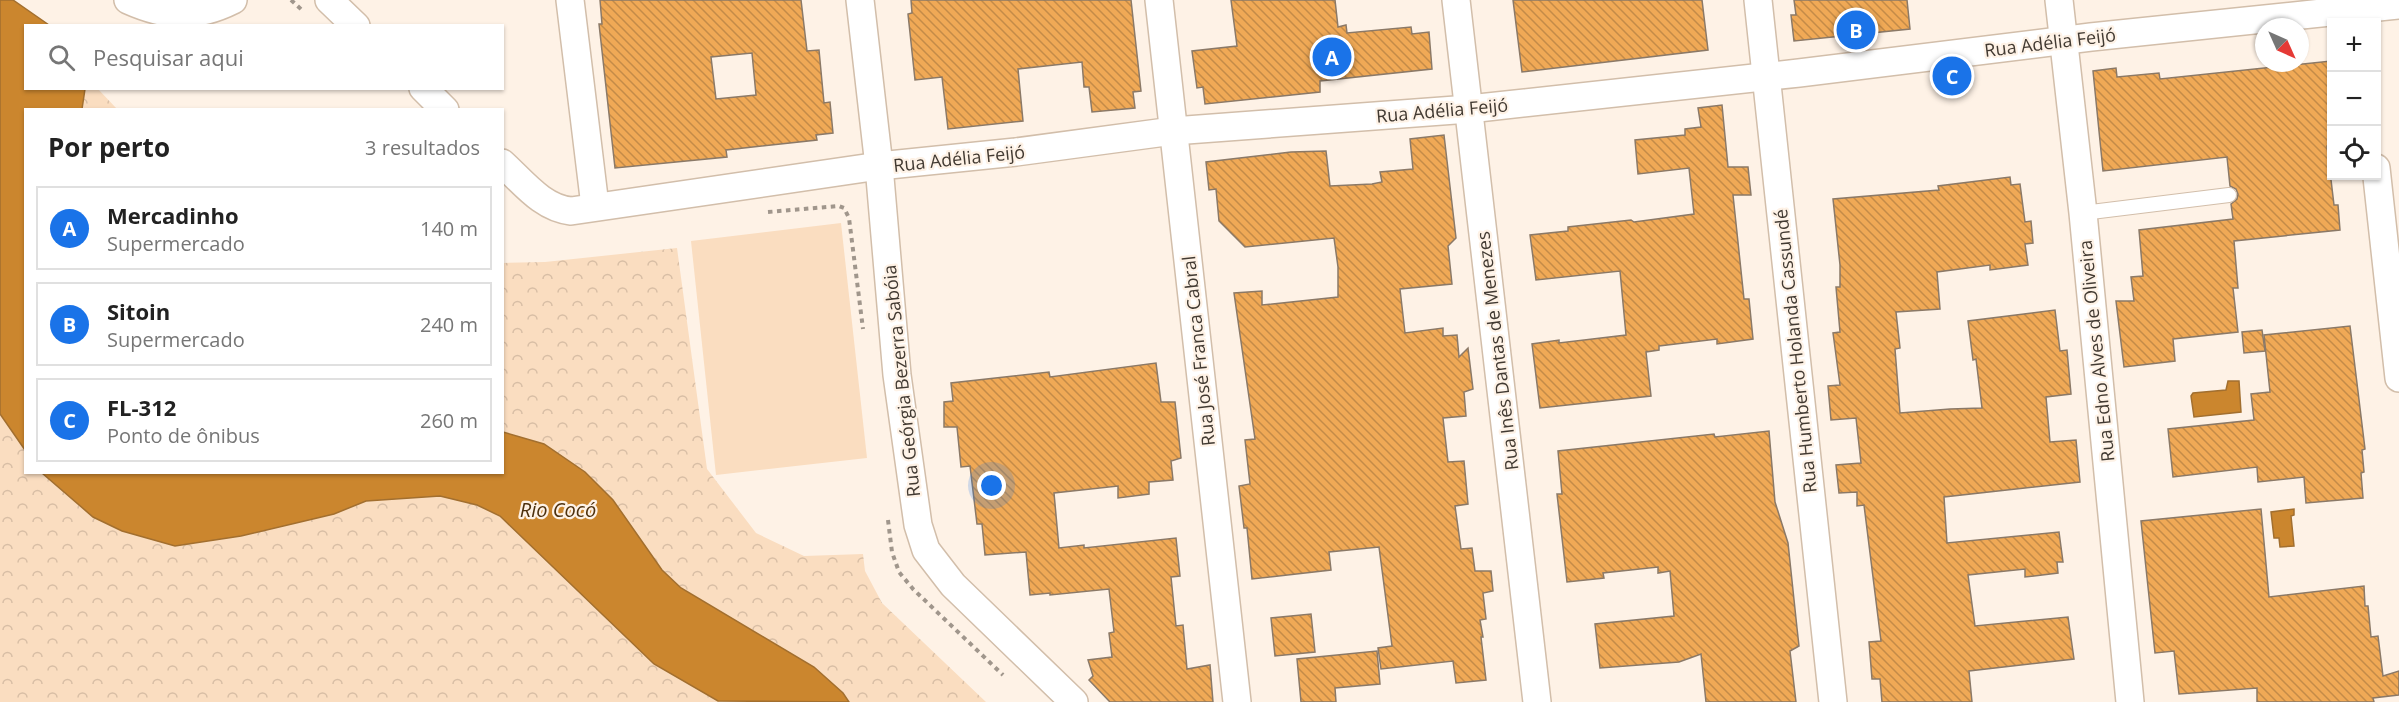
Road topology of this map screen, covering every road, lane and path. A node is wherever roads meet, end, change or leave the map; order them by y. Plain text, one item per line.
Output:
1 (128, 0) edge
2 (233, 0) edge
3 (329, 0) edge
4 (570, 0) edge
5 (860, 0) edge
6 (1159, 0) edge
7 (1456, 0) edge
8 (1758, 0) edge
9 (2059, 0) edge
10 (2399, 5) edge
11 (2359, 10) edge
12 (354, 24) edge
13 (2064, 40) junction
14 (1766, 76) junction
15 (425, 90) edge
16 (443, 108) edge
17 (1469, 109) junction
18 (1173, 132) junction
19 (504, 165) edge
20 (879, 166) junction
21 (2377, 180) edge
22 (2229, 195) dead end
23 (595, 206) junction
24 (758, 213) dead end
25 (2083, 213) junction
26 (864, 333) dead end
27 (2399, 378) edge
28 (887, 517) dead end
29 (1007, 678) dead end
30 (1074, 702) edge
31 (1237, 702) edge
32 (1537, 702) edge
33 (1833, 702) edge
34 (2130, 702) edge

1 - 2 street
3 - 12 street
4 - 23 street
5 - 20 street, Rua Geórgia Bezerra Sabóia
6 - 18 street, Rua José Franca Cabral
7 - 17 street, Rua Inês Dantas de Menezes
8 - 14 street, Rua Humberto Holanda Cassundé
9 - 13 street, Rua Edno Alves de Oliveira
10 - 11 street, Rua Adélia Feijó
11 - 13 street, Rua Adélia Feijó
13 - 14 street, Rua Adélia Feijó
13 - 25 street, Rua Edno Alves de Oliveira
14 - 17 street, Rua Adélia Feijó
14 - 33 street, Rua Humberto Holanda Cassundé
15 - 16 street
17 - 18 street, Rua Adélia Feijó
17 - 32 street, Rua Inês Dantas de Menezes
18 - 20 street, Rua Adélia Feijó
18 - 31 street, Rua José Franca Cabral
19 - 23 street, Rua Adélia Feijó
20 - 23 street, Rua Adélia Feijó
20 - 30 street, Rua Geórgia Bezerra Sabóia
21 - 27 street
22 - 25 lane
24 - 26 path
25 - 34 street, Rua Edno Alves de Oliveira
28 - 29 path

